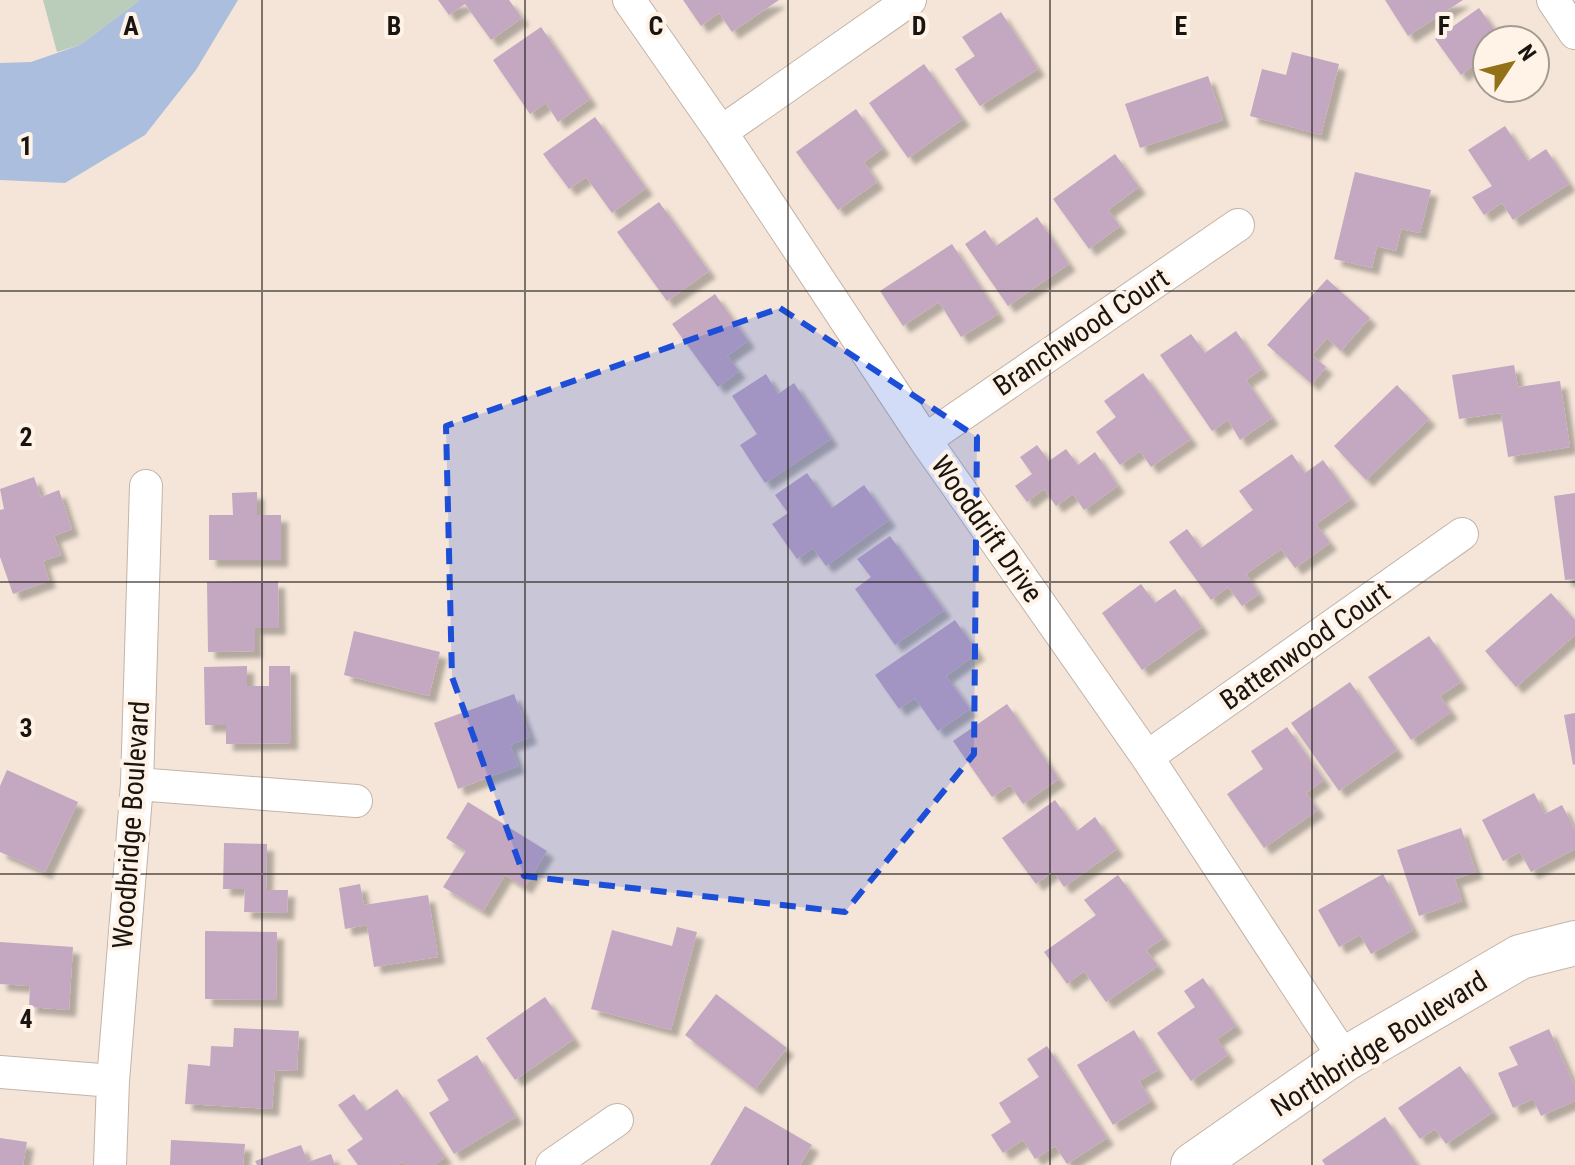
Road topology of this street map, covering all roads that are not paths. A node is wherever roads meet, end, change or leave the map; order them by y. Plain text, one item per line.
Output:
1 (629, 0) edge
2 (910, 0) edge
3 (1553, 0) edge
4 (1575, 33) edge
5 (721, 132) junction
6 (1238, 225) dead end
7 (925, 440) junction
8 (146, 486) dead end
9 (1462, 534) dead end
10 (1147, 757) junction
11 (137, 784) junction
12 (356, 801) dead end
13 (1575, 943) edge
14 (1345, 1059) junction
15 (0, 1072) edge
16 (113, 1081) junction
17 (617, 1120) dead end
18 (110, 1165) edge
19 (552, 1165) edge
20 (1193, 1165) edge

1 - 5 street, Wooddrift Drive
2 - 5 street
3 - 4 street
5 - 7 street, Wooddrift Drive
6 - 7 street, Branchwood Court
7 - 10 street, Wooddrift Drive
8 - 11 street, Woodbridge Boulevard
9 - 10 street, Battenwood Court
10 - 14 street, Wooddrift Drive
11 - 12 street
11 - 16 street, Woodbridge Boulevard
13 - 14 street, Northbridge Boulevard
14 - 20 street, Northbridge Boulevard
15 - 16 street
16 - 18 street, Woodbridge Boulevard
17 - 19 street

